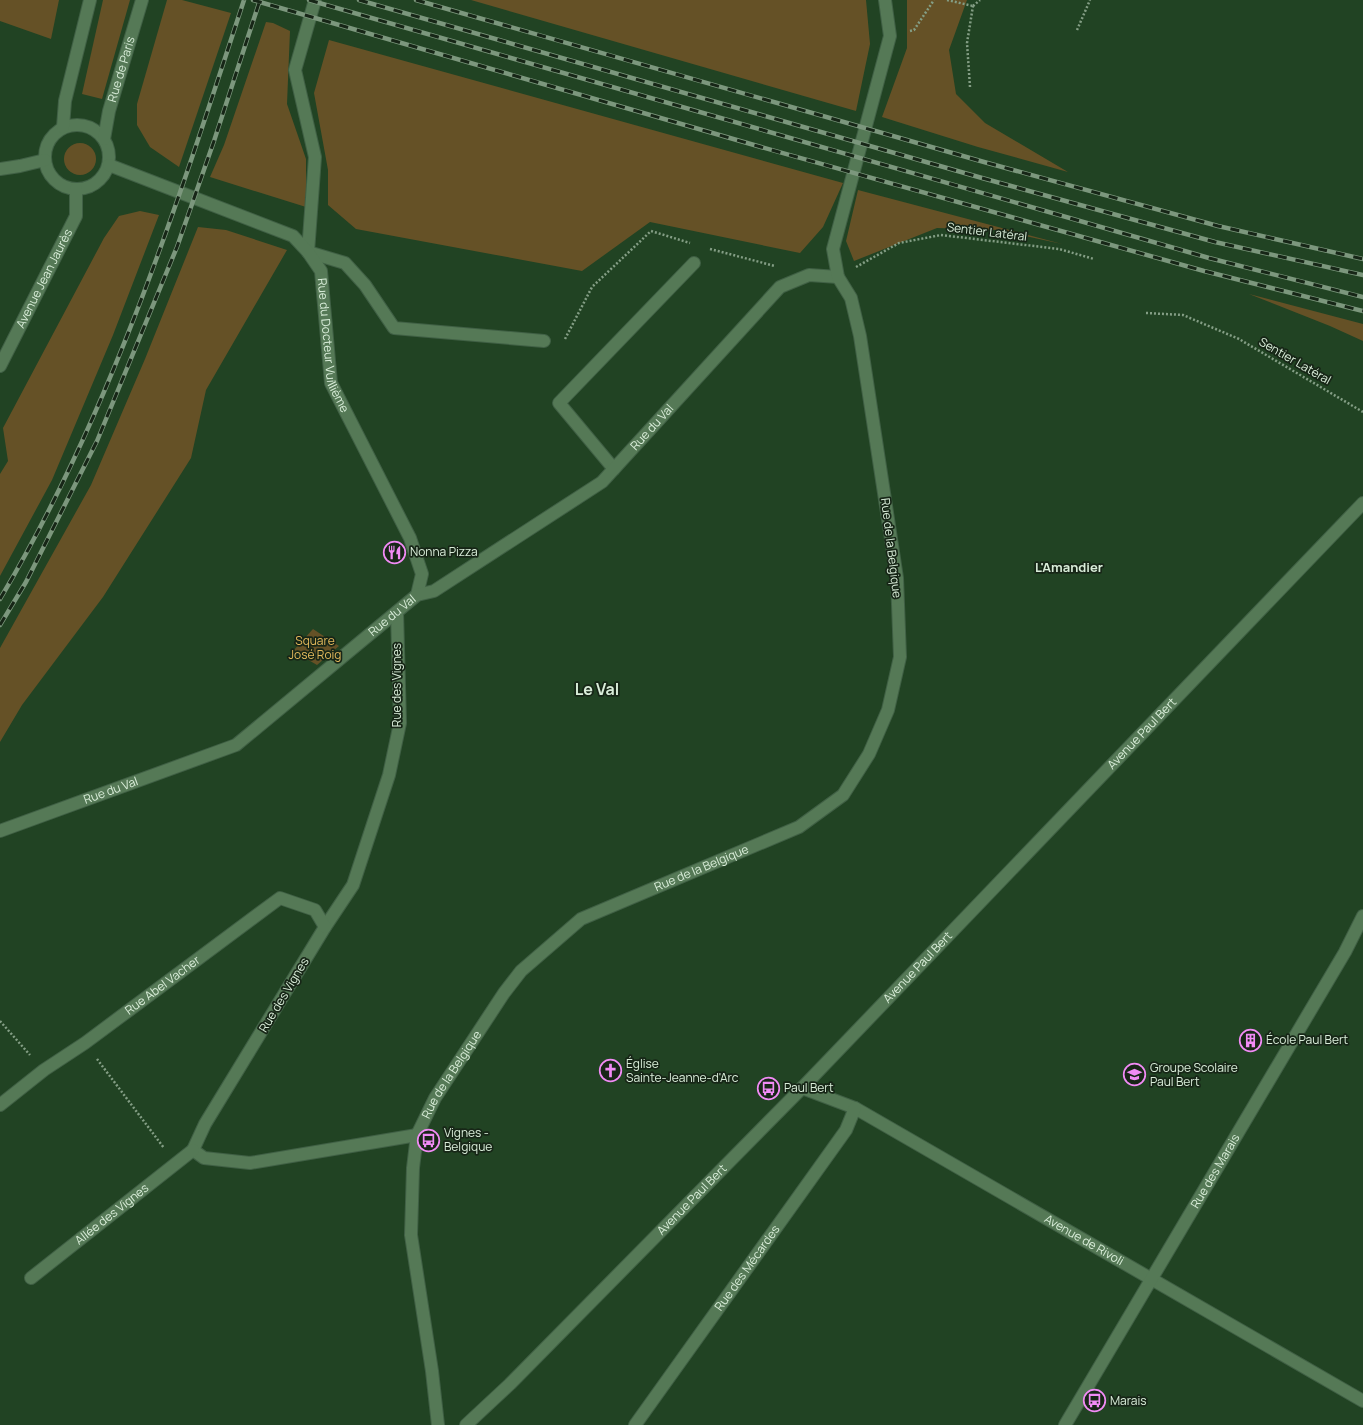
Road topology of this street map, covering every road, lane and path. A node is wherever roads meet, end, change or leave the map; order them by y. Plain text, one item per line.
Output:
1 (90, 0) edge
2 (142, 0) edge
3 (315, 0) edge
4 (886, 0) edge
5 (934, 0) edge
6 (947, 0) edge
7 (980, 0) edge
8 (1090, 0) edge
9 (973, 6) junction
10 (1077, 30) dead end
11 (890, 36) junction
12 (970, 87) dead end
13 (64, 127) junction
14 (104, 139) junction
15 (45, 160) junction
16 (109, 165) junction
17 (0, 169) edge
18 (76, 189) junction
19 (308, 252) junction
20 (1094, 259) dead end
21 (694, 263) dead end
22 (838, 278) junction
23 (592, 287) dead end
24 (1146, 313) dead end
25 (544, 341) joint
26 (0, 366) edge
27 (1363, 412) edge
28 (614, 469) junction
29 (1363, 504) edge
30 (417, 595) junction
31 (397, 612) junction
32 (0, 831) edge
33 (1363, 916) edge
34 (325, 927) junction
35 (0, 1022) edge
36 (84, 1043) junction
37 (44, 1070) junction
38 (802, 1088) junction
39 (0, 1105) edge
40 (855, 1108) junction
41 (417, 1135) junction
42 (193, 1150) junction
43 (168, 1152) dead end
44 (31, 1278) dead end
45 (1151, 1278) junction
46 (1363, 1402) edge
47 (438, 1425) edge
48 (466, 1425) edge
49 (635, 1425) edge
50 (1065, 1425) edge

1 - 13 street
2 - 14 street, Rue de Paris
3 - 19 street
4 - 11 street
5 - 11 path
6 - 9 path
7 - 9 path
8 - 10 path
9 - 12 path
11 - 22 street
13 - 14 street
13 - 15 street
14 - 16 street
15 - 17 street
15 - 18 street
16 - 18 street
16 - 19 street, Rue du Docteur Vuillième
18 - 26 street, Avenue Jean Jaurès
19 - 25 street
19 - 30 street, Rue du Docteur Vuillième
20 - 22 path, Sentier Latéral
21 - 28 street
22 - 28 street, Rue du Val
22 - 41 street, Rue de la Belgique
23 - 25 path
24 - 27 path, Sentier Latéral
28 - 30 street, Rue du Val
29 - 38 street, Avenue Paul Bert
30 - 31 street, Rue du Val
31 - 32 street, Rue du Val
31 - 34 street, Rue des Vignes
33 - 45 street, Rue des Marais
34 - 36 street, Rue Abel Vacher
34 - 42 street, Rue des Vignes
35 - 37 path
36 - 37 street, Rue Abel Vacher
36 - 43 path
37 - 39 street, Rue Abel Vacher
38 - 40 street, Avenue de Rivoli
38 - 48 street, Avenue Paul Bert
40 - 45 street, Avenue de Rivoli
40 - 49 street, Rue des Mécardes
41 - 42 street
41 - 47 street, Rue de la Belgique
42 - 44 street, Allée des Vignes
45 - 46 street, Avenue de Rivoli
45 - 50 street, Rue des Marais

